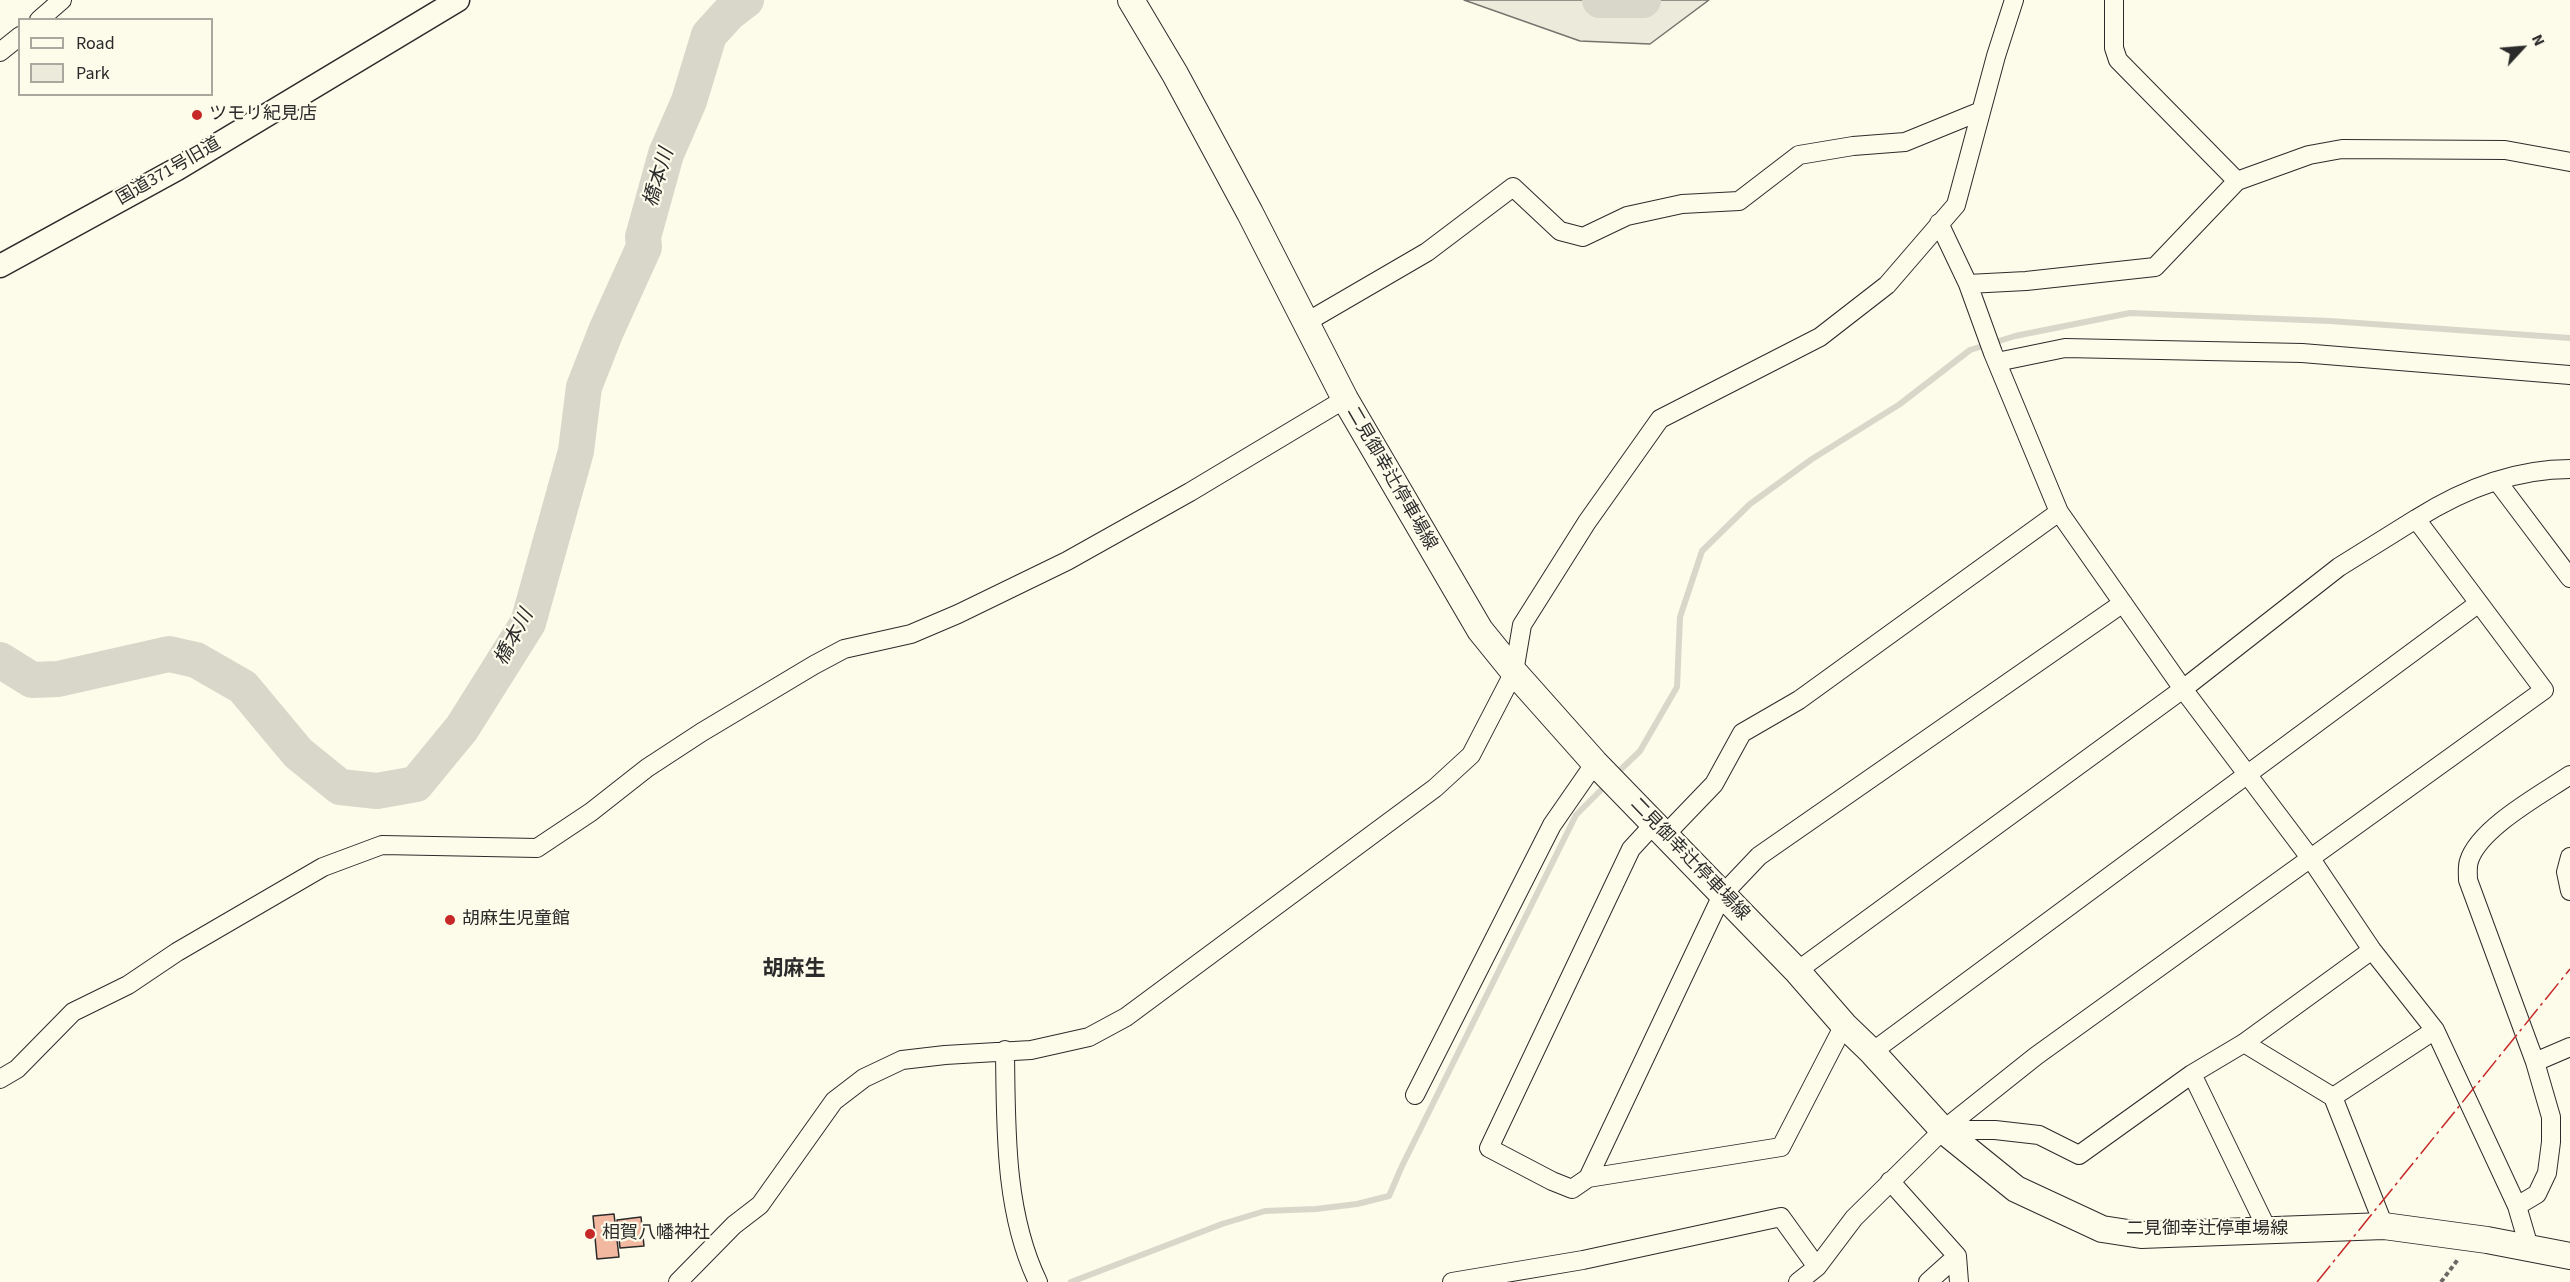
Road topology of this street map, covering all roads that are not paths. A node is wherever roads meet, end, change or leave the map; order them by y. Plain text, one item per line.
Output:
1 (62, 0) edge
2 (458, 0) edge
3 (1131, 0) edge
4 (2014, 0) edge
5 (2114, 0) edge
6 (41, 18) edge
7 (18, 38) edge
8 (0, 52) edge
9 (1981, 111) junction
10 (2570, 162) edge
11 (2237, 180) junction
12 (1939, 223) junction
13 (0, 266) edge
14 (1970, 291) junction
15 (1305, 323) junction
16 (1995, 357) junction
17 (2570, 375) edge
18 (1345, 399) junction
19 (2570, 469) edge
20 (2497, 481) junction
21 (2059, 512) junction
22 (2416, 519) junction
23 (2570, 578) edge
24 (2123, 603) junction
25 (2479, 603) junction
26 (1514, 672) junction
27 (2183, 689) junction
28 (1596, 765) junction
29 (2570, 775) edge
30 (2247, 776) junction
31 (1660, 830) junction
32 (2570, 857) edge
33 (2312, 860) junction
34 (2570, 891) edge
35 (1722, 895) junction
36 (2372, 950) junction
37 (1797, 971) junction
38 (1844, 1025) junction
39 (2435, 1030) junction
40 (2244, 1043) junction
41 (2570, 1047) edge
42 (1005, 1050) junction
43 (1872, 1052) junction
44 (2535, 1062) junction
45 (2192, 1074) junction
46 (0, 1079) edge
47 (1415, 1095) dead end
48 (2333, 1097) junction
49 (1943, 1130) junction
50 (1588, 1178) junction
51 (1890, 1181) junction
52 (2517, 1206) junction
53 (2385, 1226) junction
54 (2268, 1231) junction
55 (2529, 1247) junction
56 (1958, 1256) junction
57 (2570, 1256) edge
58 (1817, 1267) junction
59 (1035, 1276) edge
60 (678, 1282) edge
61 (1452, 1282) edge
62 (1798, 1282) edge
63 (1928, 1282) edge
64 (1959, 1282) edge

1 - 6 street
2 - 13 street, 国道371号旧道
3 - 15 main road, 二見御幸辻停車場線
4 - 9 street
5 - 11 street
7 - 8 street
9 - 12 street
9 - 15 street
10 - 11 street
11 - 14 street
12 - 14 street
12 - 26 street
14 - 16 street
15 - 18 main road, 二見御幸辻停車場線
16 - 17 street
16 - 21 street
18 - 26 main road, 二見御幸辻停車場線
18 - 46 street
19 - 20 street
20 - 22 street
20 - 23 street
21 - 24 street
21 - 31 street
22 - 25 street
22 - 27 street
24 - 27 street
24 - 35 street
25 - 30 street
25 - 33 street
26 - 28 main road, 二見御幸辻停車場線
26 - 42 street
27 - 30 street
27 - 37 street
28 - 31 main road, 二見御幸辻停車場線
28 - 47 street
29 - 44 street
30 - 33 street
30 - 43 street
31 - 35 main road, 二見御幸辻停車場線
31 - 50 street
32 - 34 street
33 - 36 street
33 - 49 street
35 - 37 main road, 二見御幸辻停車場線
35 - 50 street
36 - 39 street
36 - 40 street
37 - 38 main road, 二見御幸辻停車場線
38 - 43 main road, 二見御幸辻停車場線
38 - 50 street
39 - 48 street
39 - 52 street
40 - 45 street
40 - 48 street
41 - 44 street
42 - 59 street
42 - 60 street
43 - 49 main road, 二見御幸辻停車場線
44 - 52 street
45 - 49 street
45 - 54 street
48 - 53 street
49 - 51 street
49 - 54 main road, 二見御幸辻停車場線
51 - 56 street
51 - 58 street
52 - 55 street
53 - 54 main road, 二見御幸辻停車場線
53 - 55 main road, 二見御幸辻停車場線
55 - 57 main road, 二見御幸辻停車場線
56 - 63 street
56 - 64 street
58 - 61 street
58 - 62 street

